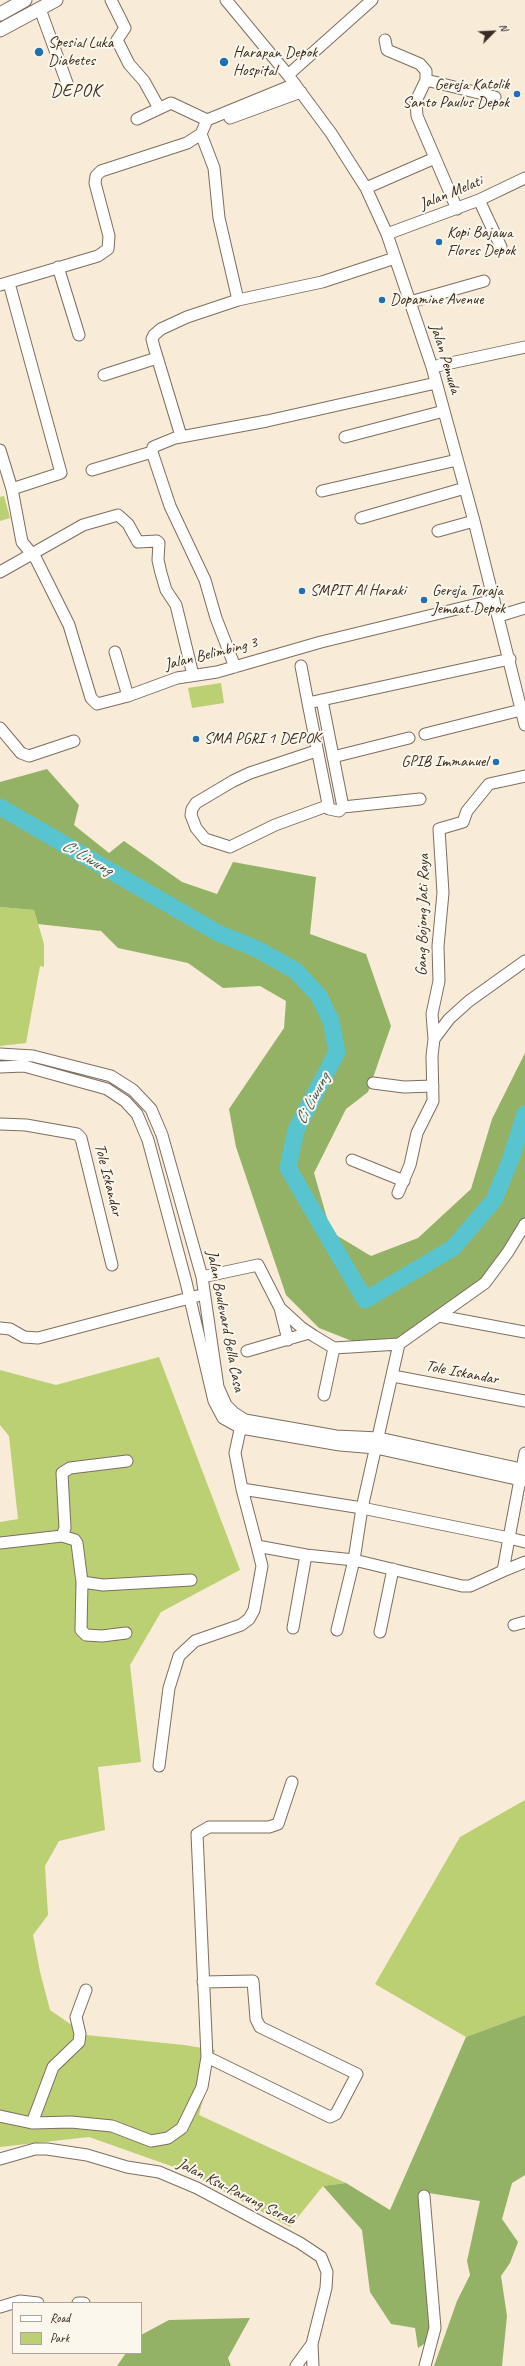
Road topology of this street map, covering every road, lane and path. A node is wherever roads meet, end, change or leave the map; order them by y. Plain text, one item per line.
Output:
1 (25, 0) edge
2 (56, 0) edge
3 (111, 0) edge
4 (226, 0) edge
5 (372, 0) edge
6 (40, 9) junction
7 (0, 14) edge
8 (0, 30) edge
9 (385, 40) dead end
10 (288, 75) junction
11 (426, 80) junction
12 (66, 83) dead end
13 (298, 88) junction
14 (495, 97) dead end
15 (159, 108) junction
16 (137, 119) dead end
17 (206, 120) junction
18 (221, 121) dead end
19 (201, 134) junction
20 (435, 158) junction
21 (525, 178) edge
22 (366, 188) junction
23 (479, 200) junction
24 (457, 209) junction
25 (387, 234) junction
26 (501, 247) dead end
27 (395, 258) junction
28 (58, 267) junction
29 (484, 281) dead end
30 (4, 284) edge
31 (238, 300) junction
32 (410, 302) junction
33 (79, 335) dead end
34 (525, 347) edge
35 (157, 358) junction
36 (432, 367) junction
37 (104, 375) dead end
38 (436, 383) junction
39 (444, 411) junction
40 (181, 436) junction
41 (345, 437) dead end
42 (0, 450) edge
43 (152, 452) junction
44 (457, 460) junction
45 (2, 466) edge
46 (92, 470) dead end
47 (465, 488) junction
48 (12, 489) junction
49 (322, 491) dead end
50 (361, 518) dead end
51 (474, 521) junction
52 (438, 530) dead end
53 (33, 554) junction
54 (0, 572) edge
55 (494, 600) junction
56 (525, 608) edge
57 (499, 616) junction
58 (115, 652) dead end
59 (510, 659) junction
60 (301, 666) dead end
61 (235, 667) junction
62 (193, 675) junction
63 (521, 690) edge
64 (128, 696) junction
65 (322, 700) junction
66 (308, 703) junction
67 (521, 710) junction
68 (525, 725) edge
69 (0, 728) edge
70 (425, 734) dead end
71 (409, 738) dead end
72 (74, 741) dead end
73 (316, 751) junction
74 (333, 757) junction
75 (525, 776) edge
76 (420, 799) dead end
77 (327, 806) junction
78 (343, 807) junction
79 (525, 961) edge
80 (434, 1039) junction
81 (0, 1054) edge
82 (0, 1067) edge
83 (373, 1083) dead end
84 (433, 1086) junction
85 (0, 1124) edge
86 (352, 1160) dead end
87 (404, 1180) junction
88 (398, 1193) dead end
89 (525, 1224) edge
90 (112, 1265) dead end
91 (202, 1277) junction
92 (205, 1294) junction
93 (190, 1298) junction
94 (280, 1308) junction
95 (439, 1316) junction
96 (0, 1328) edge
97 (523, 1329) edge
98 (309, 1333) junction
99 (288, 1340) junction
100 (399, 1344) junction
101 (334, 1348) junction
102 (247, 1351) dead end
103 (393, 1376) junction
104 (324, 1395) dead end
105 (525, 1401) edge
106 (243, 1424) junction
107 (378, 1443) junction
108 (525, 1453) edge
109 (127, 1460) dead end
110 (523, 1475) edge
111 (242, 1489) junction
112 (362, 1508) junction
113 (62, 1536) junction
114 (509, 1538) junction
115 (525, 1542) edge
116 (0, 1543) edge
117 (257, 1546) junction
118 (306, 1555) junction
119 (354, 1560) junction
120 (525, 1562) edge
121 (393, 1569) junction
122 (503, 1570) junction
123 (191, 1580) dead end
124 (82, 1582) junction
125 (525, 1622) edge
126 (514, 1625) dead end
127 (293, 1628) dead end
128 (337, 1630) dead end
129 (380, 1632) dead end
130 (126, 1633) dead end
131 (159, 1766) dead end
132 (292, 1782) dead end
133 (203, 1982) junction
134 (86, 1990) dead end
135 (207, 2057) junction
136 (0, 2116) edge
137 (32, 2123) junction
138 (0, 2158) edge
139 (424, 2196) dead end
140 (17, 2302) edge
141 (29, 2302) edge
142 (12, 2303) edge
143 (0, 2307) edge
144 (312, 2344) junction
145 (427, 2362) edge
146 (296, 2366) edge
147 (314, 2366) edge

1 - 7 main road
2 - 6 main road
3 - 15 street
4 - 10 street, Jalan Pemuda
5 - 10 street
6 - 8 main road
6 - 12 street
9 - 11 street
10 - 13 street, Jalan Pemuda
11 - 14 street
11 - 20 street
13 - 17 street
13 - 18 street
13 - 22 street, Jalan Pemuda
15 - 16 street
15 - 17 street
17 - 19 street
19 - 28 street
19 - 31 street
20 - 22 street
20 - 24 street
21 - 23 street, Jalan Melati
22 - 25 street, Jalan Pemuda
23 - 24 street, Jalan Melati
23 - 26 street
24 - 25 street, Jalan Melati
25 - 27 street, Jalan Pemuda
27 - 31 street
27 - 32 street, Jalan Pemuda
28 - 30 street
28 - 33 street
29 - 32 street
30 - 48 street
31 - 35 street
32 - 36 street, Jalan Pemuda
34 - 36 street
35 - 37 street
35 - 40 street
36 - 38 street, Jalan Pemuda
38 - 39 street, Jalan Pemuda
38 - 40 street
39 - 41 street
39 - 44 street, Jalan Pemuda
40 - 43 street
42 - 45 street, Jalan Belimbing 3
43 - 46 street
43 - 61 street
44 - 47 street, Jalan Pemuda
44 - 49 street
45 - 48 street, Jalan Belimbing 3
47 - 50 street
47 - 51 street, Jalan Pemuda
48 - 53 street, Jalan Belimbing 3
51 - 52 street
51 - 55 street, Jalan Pemuda
53 - 54 street
53 - 62 street
53 - 64 street, Jalan Belimbing 3
55 - 57 street, Jalan Pemuda
55 - 61 street, Jalan Belimbing 3
56 - 57 street
57 - 59 street, Jalan Pemuda
58 - 64 street
59 - 63 street, Jalan Pemuda
59 - 65 street
60 - 66 street
61 - 62 street, Jalan Belimbing 3
62 - 64 street, Jalan Belimbing 3
63 - 67 street, Jalan Pemuda
65 - 66 street
65 - 74 street
66 - 73 street
67 - 68 street, Jalan Pemuda
67 - 70 street
69 - 72 street
71 - 74 street
73 - 77 street
73 - 77 street
74 - 78 street
75 - 80 street, Gang Bojong Jati Raya
76 - 78 street
77 - 78 street
79 - 80 street
80 - 84 street, Gang Bojong Jati Raya
81 - 91 street, Jalan Boulevard Bella Casa
82 - 93 street, Jalan Boulevard Bella Casa
83 - 84 street
84 - 87 street, Gang Bojong Jati Raya
85 - 90 street, Tole Iskandar
86 - 87 street
87 - 88 street, Gang Bojong Jati Raya
89 - 95 street
91 - 92 street, Jalan Boulevard Bella Casa
91 - 94 street
92 - 93 street
92 - 106 street, Jalan Boulevard Bella Casa
93 - 96 street
93 - 106 street, Jalan Boulevard Bella Casa
94 - 98 street
94 - 99 street
95 - 97 street
95 - 100 street
98 - 99 street
98 - 101 street
99 - 102 street
100 - 101 street
100 - 103 street
101 - 104 street
103 - 105 street, Tole Iskandar
103 - 107 street
106 - 107 street, Jalan Boulevard Bella Casa
106 - 111 street
107 - 110 street, Jalan Boulevard Bella Casa
107 - 112 street
108 - 110 street
109 - 113 street
110 - 114 street
111 - 112 street
111 - 117 street
112 - 114 street
112 - 119 street
113 - 116 street
113 - 124 street
114 - 115 street
114 - 122 street
117 - 118 street
117 - 131 street
118 - 119 street
118 - 127 street
119 - 121 street
119 - 128 street
120 - 122 street
121 - 122 street
121 - 129 street
123 - 124 street
124 - 130 street
125 - 126 street
132 - 133 street
133 - 135 street
133 - 135 street
134 - 137 street
135 - 137 street
136 - 137 street
138 - 144 street, Jalan Ksu-Parung Serab
139 - 145 street
140 - 141 street
142 - 143 street
144 - 146 street
144 - 147 street, Jalan Ksu-Parung Serab

